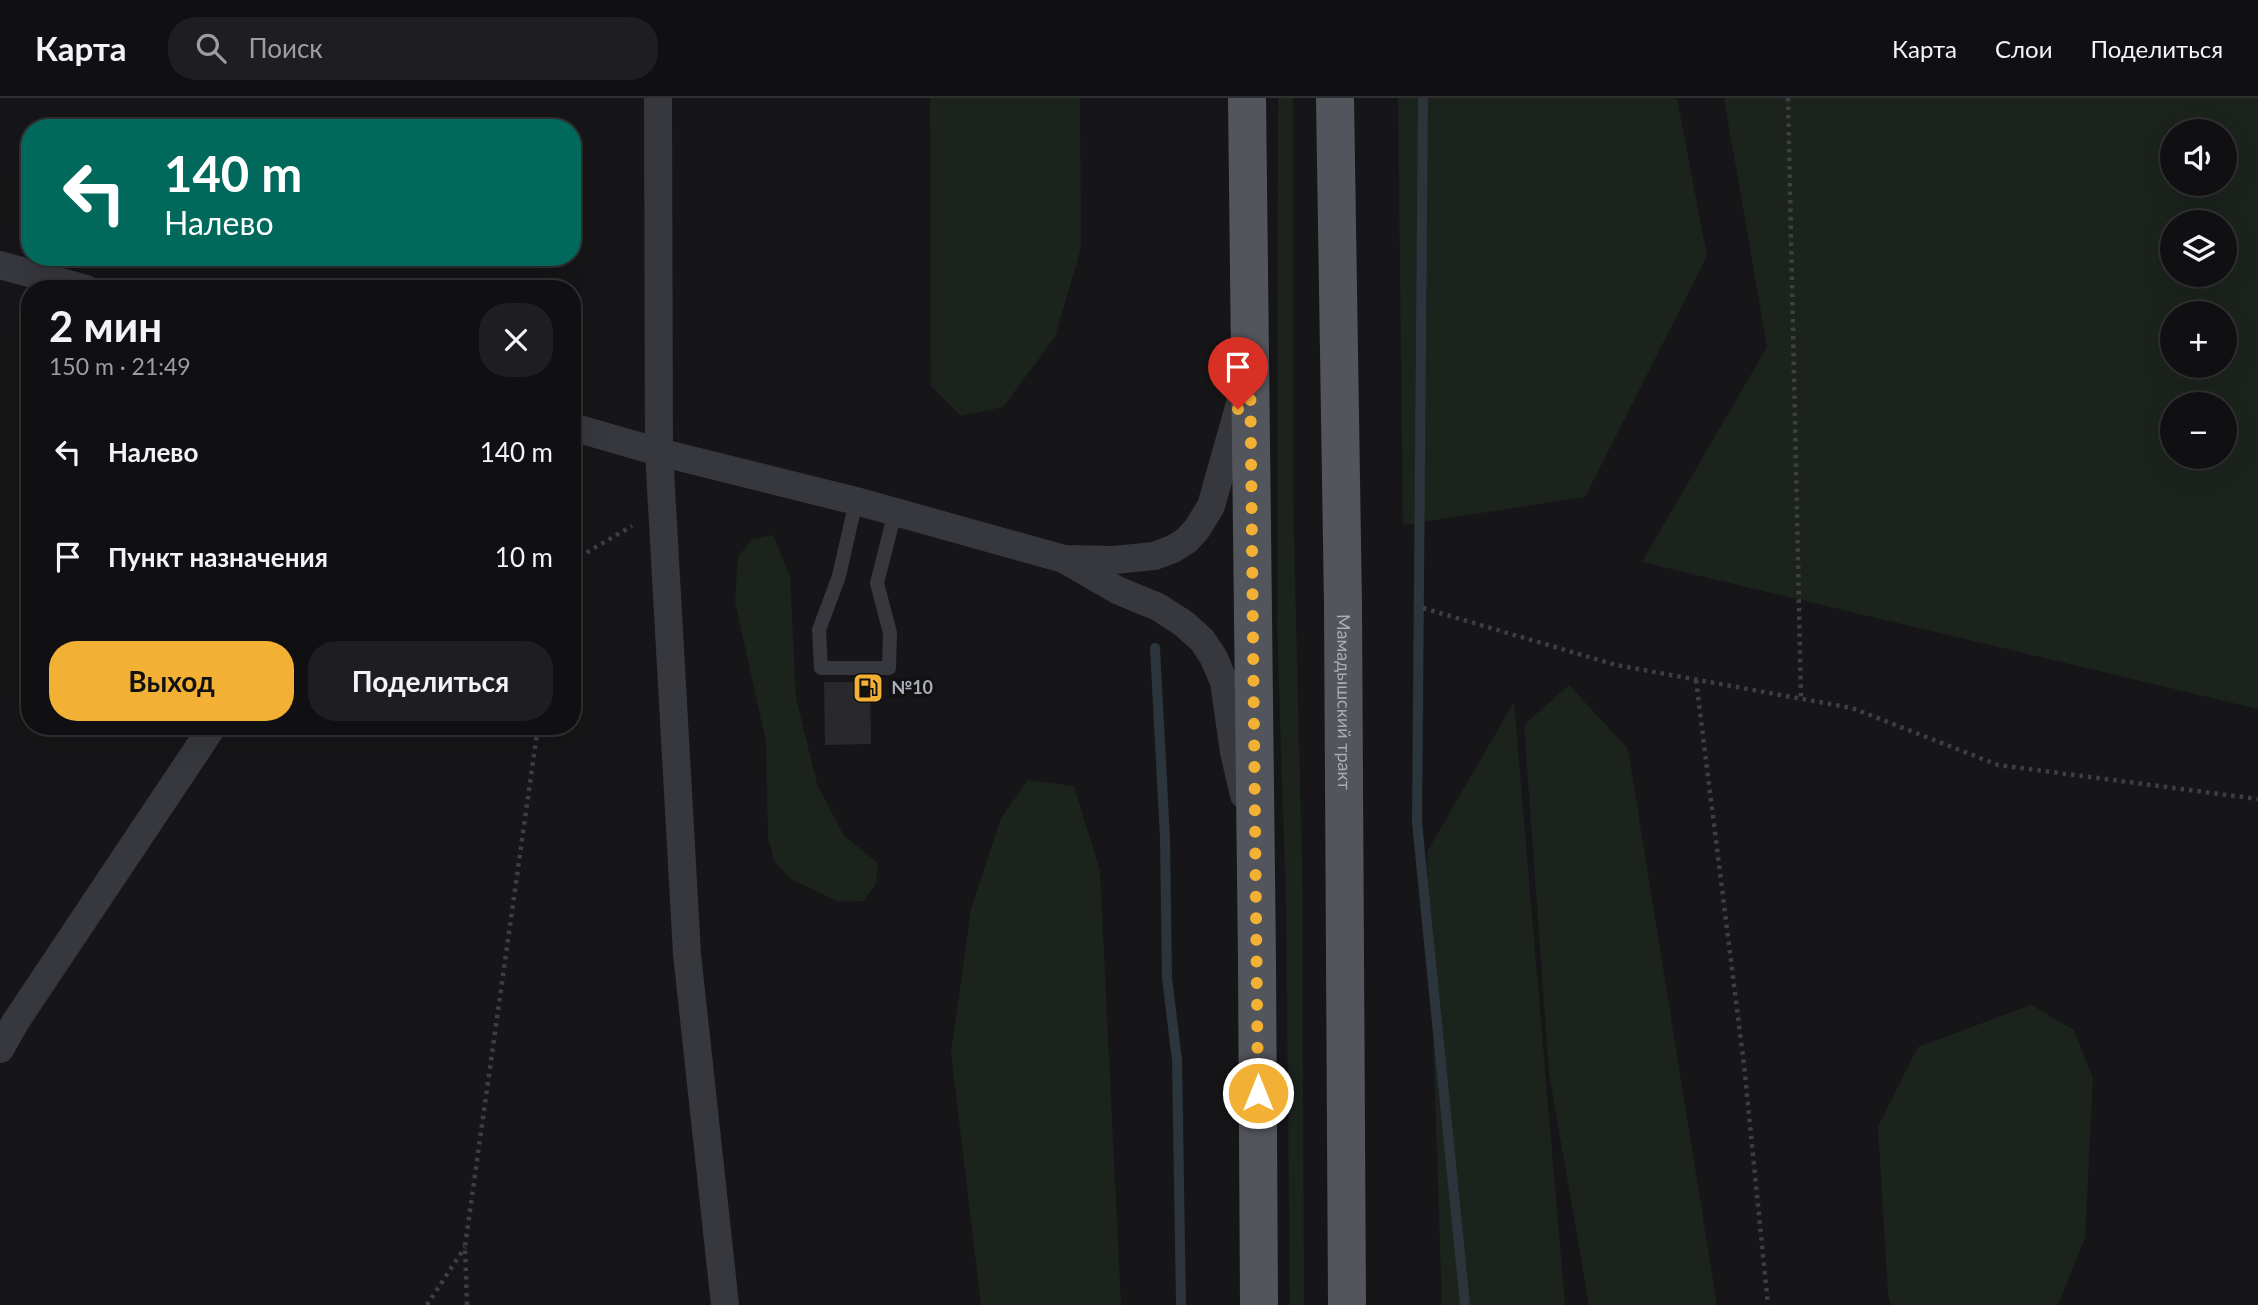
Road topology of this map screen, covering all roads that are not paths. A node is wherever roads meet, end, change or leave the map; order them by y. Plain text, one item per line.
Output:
1 (659, 98) edge
2 (1247, 98) edge
3 (1335, 98) edge
4 (0, 265) edge
5 (54, 280) edge
6 (1250, 362) junction
7 (581, 429) edge
8 (659, 452) junction
9 (856, 501) junction
10 (895, 512) junction
11 (1064, 559) junction
12 (207, 735) edge
13 (1256, 843) junction
14 (0, 1049) edge
15 (725, 1305) edge
16 (1259, 1305) edge
17 (1346, 1305) edge

1 - 8 street
2 - 6 main road
3 - 17 main road, Мамадышский тракт
4 - 5 street
6 - 11 street
6 - 13 main road
7 - 8 street
8 - 9 street
8 - 15 street
9 - 10 street
9 - 10 lane
10 - 11 street
11 - 13 street
12 - 14 street
13 - 16 main road

